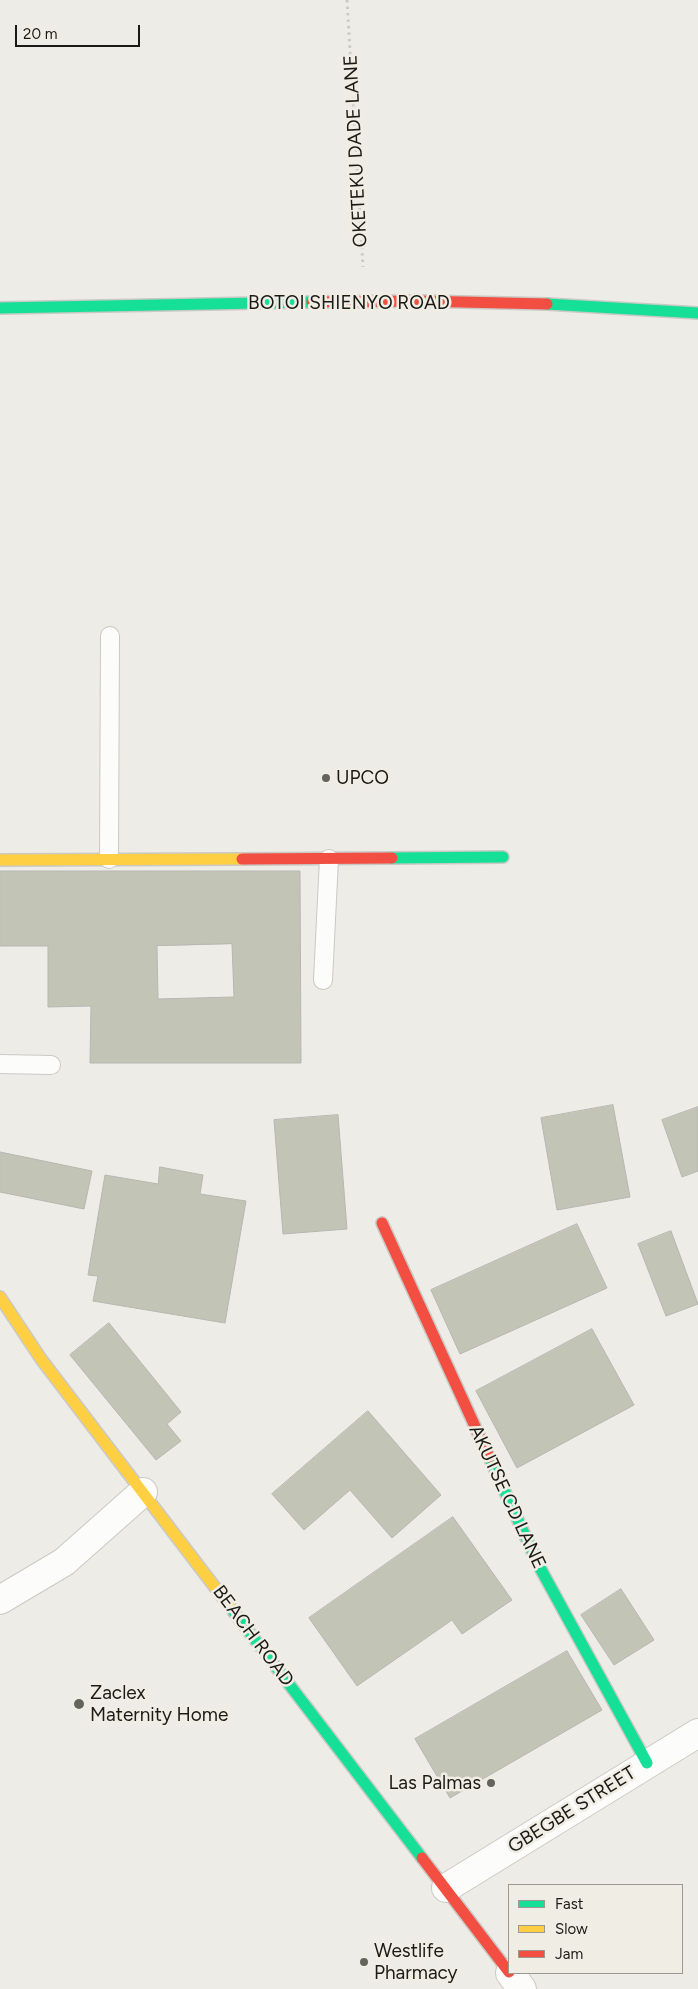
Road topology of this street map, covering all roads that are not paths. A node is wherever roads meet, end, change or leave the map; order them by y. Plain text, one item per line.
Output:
1 (0, 308) edge
2 (698, 313) edge
3 (110, 636) dead end
4 (503, 857) dead end
5 (329, 858) junction
6 (109, 859) junction
7 (0, 860) edge
8 (323, 980) dead end
9 (0, 1064) edge
10 (51, 1065) dead end
11 (382, 1223) dead end
12 (0, 1297) edge
13 (143, 1492) junction
14 (0, 1600) edge
15 (698, 1734) edge
16 (647, 1763) junction
17 (446, 1888) junction
18 (508, 1969) edge
19 (511, 1974) edge
20 (522, 1989) edge

1 - 2 street, BOTOI SHIENYO ROAD
3 - 6 lane
4 - 5 street
5 - 6 street
5 - 8 lane
6 - 7 street
9 - 10 lane
11 - 16 street, AKUTSE CD LANE
12 - 13 street, BEACH ROAD
13 - 14 street
13 - 17 street, BEACH ROAD
15 - 16 street, GBEGBE STREET
16 - 17 street, GBEGBE STREET
17 - 18 street, BEACH ROAD
19 - 20 street, BEACH ROAD

